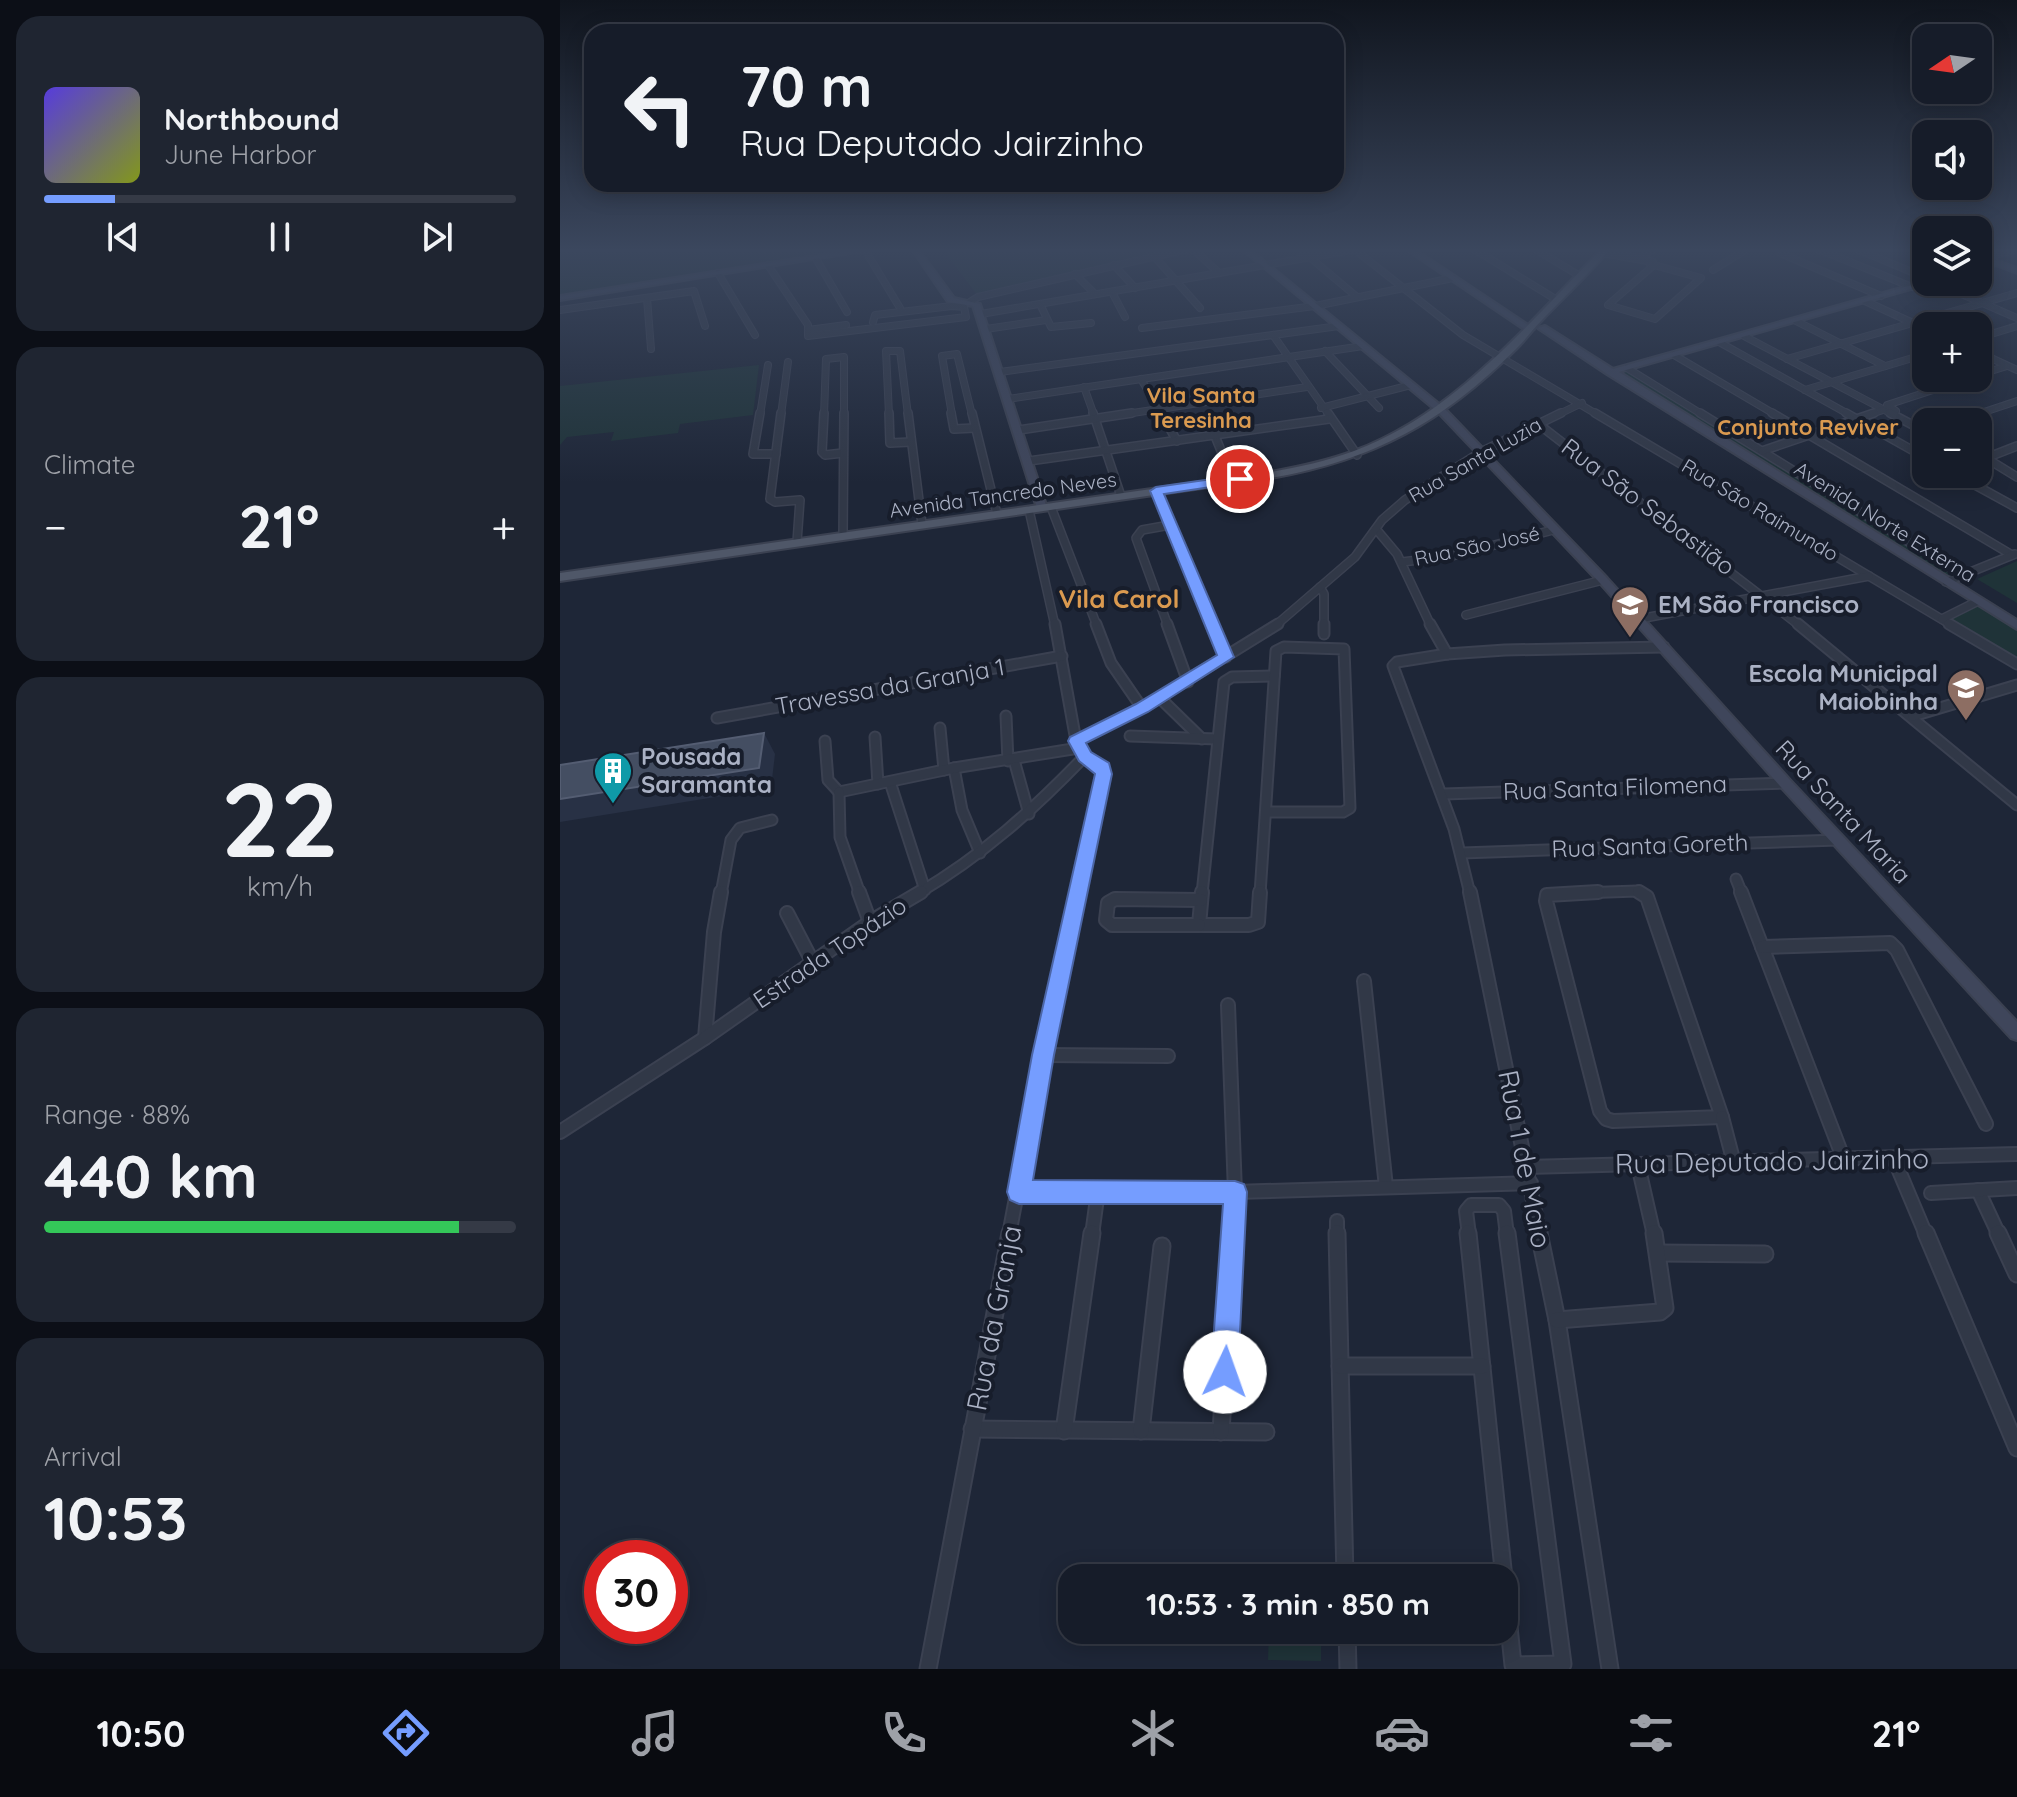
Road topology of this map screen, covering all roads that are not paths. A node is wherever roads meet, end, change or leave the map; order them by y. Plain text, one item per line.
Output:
1 (649, 327) edge
2 (750, 327) edge
3 (828, 327) edge
4 (890, 327) edge
5 (1000, 327) edge
6 (1151, 327) edge
7 (1332, 327) edge
8 (1340, 327) edge
9 (1451, 327) edge
10 (1537, 327) joint
11 (1776, 327) edge
12 (1808, 327) edge
13 (1900, 327) edge
14 (2014, 327) edge
15 (1142, 328) dead end
16 (808, 329) joint
17 (986, 329) joint
18 (1992, 334) edge
19 (755, 335) dead end
20 (1273, 335) junction
21 (1744, 336) junction
22 (1719, 342) junction
23 (1841, 344) junction
24 (1363, 346) junction
25 (651, 349) dead end
26 (1325, 351) junction
27 (1507, 352) junction
28 (1674, 355) junction
29 (1288, 357) junction
30 (1912, 358) edge
31 (1787, 359) junction
32 (1992, 359) edge
33 (788, 362) dead end
34 (2017, 363) edge
35 (768, 365) dead end
36 (1885, 366) junction
37 (2007, 366) junction
38 (1627, 368) junction
39 (2017, 370) edge
40 (1992, 371) edge
41 (1000, 372) junction
42 (1610, 372) junction
43 (1141, 379) junction
44 (1831, 383) junction
45 (1411, 385) junction
46 (1084, 387) junction
47 (1307, 387) junction
48 (1805, 390) junction
49 (1929, 392) edge
50 (1367, 396) junction
51 (1008, 399) junction
52 (2017, 401) edge
53 (1582, 403) junction
54 (1885, 407) junction
55 (1321, 408) junction
56 (1379, 408) dead end
57 (1158, 409) junction
58 (1992, 409) edge
59 (1441, 410) junction
60 (1095, 419) junction
61 (1329, 419) junction
62 (1857, 419) junction
63 (1912, 420) edge
64 (1912, 422) edge
65 (1537, 423) junction
66 (975, 428) junction
67 (1019, 430) junction
68 (1810, 435) junction
69 (1215, 436) junction
70 (1177, 441) junction
71 (911, 442) junction
72 (2017, 446) edge
73 (1912, 450) edge
74 (1106, 451) junction
75 (1762, 451) junction
76 (1481, 452) junction
77 (843, 453) junction
78 (776, 454) junction
79 (1357, 455) junction
80 (1029, 461) junction
81 (1992, 466) edge
82 (2006, 473) junction
83 (2017, 479) edge
84 (1233, 480) junction
85 (1981, 488) edge
86 (1156, 491) junction
87 (1121, 496) junction
88 (1041, 508) junction
89 (2017, 508) edge
90 (997, 514) junction
91 (922, 524) junction
92 (1170, 525) junction
93 (1376, 529) junction
94 (1553, 530) junction
95 (843, 536) junction
96 (797, 542) junction
97 (2015, 554) edge
98 (1402, 562) junction
99 (1962, 575) junction
100 (1870, 576) junction
101 (560, 577) edge
102 (1603, 580) junction
103 (1946, 582) junction
104 (1320, 587) junction
105 (1765, 596) junction
106 (1978, 601) junction
107 (1466, 615) dead end
108 (1639, 619) junction
109 (1942, 619) junction
110 (2017, 625) edge
111 (1324, 634) dead end
112 (1664, 647) junction
113 (1447, 654) junction
114 (1062, 656) junction
115 (1226, 657) junction
116 (2017, 664) edge
117 (1274, 676) junction
118 (1188, 682) junction
119 (2017, 685) edge
120 (1160, 698) junction
121 (1142, 708) junction
122 (1006, 716) dead end
123 (1913, 716) junction
124 (717, 718) dead end
125 (940, 728) dead end
126 (1130, 736) dead end
127 (875, 737) dead end
128 (1202, 739) junction
129 (1217, 739) junction
130 (825, 741) dead end
131 (1080, 748) junction
132 (1011, 760) junction
133 (949, 769) junction
134 (890, 782) junction
135 (1785, 783) junction
136 (878, 784) junction
137 (839, 792) junction
138 (1444, 794) junction
139 (2017, 805) edge
140 (1266, 812) junction
141 (1029, 814) junction
142 (772, 820) dead end
143 (1838, 840) junction
144 (980, 853) junction
145 (1462, 853) junction
146 (1736, 879) dead end
147 (925, 890) junction
148 (1201, 900) junction
149 (787, 913) dead end
150 (870, 922) junction
151 (1199, 925) junction
152 (1762, 947) junction
153 (812, 961) junction
154 (1364, 981) dead end
155 (1228, 1005) dead end
156 (2017, 1033) edge
157 (705, 1038) junction
158 (1043, 1055) junction
159 (1168, 1056) dead end
160 (1722, 1117) junction
161 (1986, 1124) dead end
162 (560, 1132) edge
163 (2017, 1154) edge
164 (1894, 1159) junction
165 (1844, 1160) junction
166 (1734, 1163) junction
167 (1638, 1165) junction
168 (1527, 1167) junction
169 (1531, 1183) junction
170 (1386, 1187) junction
171 (2017, 1188) edge
172 (1978, 1190) junction
173 (1098, 1191) junction
174 (1019, 1192) junction
175 (1235, 1192) junction
176 (1931, 1193) dead end
177 (1337, 1221) dead end
178 (1162, 1246) dead end
179 (1658, 1253) junction
180 (1765, 1254) dead end
181 (2017, 1274) edge
182 (1557, 1320) junction
183 (1340, 1366) junction
184 (1482, 1366) junction
185 (972, 1429) junction
186 (1064, 1431) junction
187 (1141, 1431) junction
188 (1221, 1432) junction
189 (1266, 1432) dead end
190 (2017, 1448) edge
191 (1345, 1564) edge
192 (1347, 1644) edge
193 (928, 1669) edge
194 (1348, 1669) edge
195 (1610, 1669) edge

1 - 25 street
2 - 19 street
3 - 16 street
4 - 16 street
5 - 17 street
6 - 15 street
7 - 20 street
8 - 24 street, Rua Santa Maria
9 - 27 street, Rua São Raimundo
10 - 27 main road, Avenida Tancredo Neves
10 - 42 street, Avenida Norte Externa
11 - 21 street
12 - 23 street
13 - 23 street
14 - 18 street
17 - 41 street
20 - 29 street
20 - 41 street
21 - 22 street
21 - 31 street
22 - 28 street
22 - 48 street
23 - 31 street
23 - 36 street
24 - 26 street
24 - 45 street, Rua Santa Maria
26 - 29 street
26 - 50 street
27 - 53 street, Rua São Raimundo
27 - 59 main road, Avenida Tancredo Neves
28 - 38 street
28 - 68 street
29 - 43 street
29 - 47 street
30 - 36 street
31 - 44 street
32 - 37 street
33 - 78 street
34 - 37 street
35 - 78 street
36 - 44 street
37 - 39 street
37 - 40 street
38 - 42 street
38 - 75 street, Avenida Norte Externa
41 - 51 street
42 - 103 street, Avenida Norte Externa
43 - 46 street
43 - 57 street
44 - 48 street
44 - 54 street
45 - 50 street
45 - 59 street, Rua Santa Maria
46 - 51 street
46 - 60 street
47 - 55 street
47 - 57 street
48 - 62 street
49 - 54 street
50 - 55 street
50 - 56 street
51 - 67 street
52 - 58 street
53 - 65 street, Rua Santa Luzia
53 - 100 street, Rua São Raimundo
54 - 62 street
54 - 63 street
54 - 64 street
55 - 61 street
57 - 60 street
57 - 70 street
59 - 76 street, Rua Santa Maria
59 - 79 main road, Avenida Tancredo Neves
60 - 67 street
60 - 74 street
61 - 69 street
61 - 79 street
62 - 68 street
62 - 73 street
65 - 76 street, Rua Santa Luzia
65 - 105 street, Rua São Sebastião
66 - 66 street
66 - 90 street
67 - 80 street
68 - 75 street
68 - 97 street
69 - 70 street
69 - 84 street
70 - 74 street
71 - 71 street
71 - 91 street
72 - 82 street
74 - 80 street
74 - 87 street
75 - 99 street, Avenida Norte Externa
76 - 93 street, Rua Santa Luzia
76 - 94 street, Rua Santa Maria
77 - 77 street
77 - 95 street
78 - 96 street
79 - 84 main road, Avenida Tancredo Neves
80 - 88 street
81 - 82 street
82 - 83 street
84 - 86 main road, Avenida Tancredo Neves
85 - 89 street
86 - 87 main road, Avenida Tancredo Neves
86 - 92 street
87 - 88 main road, Avenida Tancredo Neves
88 - 90 main road, Avenida Tancredo Neves
88 - 114 street, Rua da Granja
88 - 121 street
90 - 91 main road, Avenida Tancredo Neves
91 - 95 main road, Avenida Tancredo Neves
92 - 115 street
92 - 118 street
93 - 98 street
93 - 104 street, Rua Santa Luzia
94 - 98 street, Rua São José
94 - 102 street, Rua Santa Maria
95 - 96 main road, Avenida Tancredo Neves
96 - 101 main road, Avenida Tancredo Neves
97 - 99 street
98 - 113 street
99 - 103 street
100 - 105 street
100 - 109 street, Rua São Raimundo
102 - 107 street
102 - 108 street, Rua Santa Maria
103 - 106 street, Avenida Norte Externa
104 - 111 street
104 - 115 street, Rua Santa Luzia
105 - 108 street
105 - 123 street, Rua São Sebastião
106 - 109 street
106 - 110 street, Avenida Norte Externa
108 - 112 street, Rua Santa Maria
109 - 116 street, Rua São Raimundo
112 - 113 street
112 - 135 street, Rua Santa Maria
113 - 138 street, Rua 1 de Maio
114 - 124 street, Travessa da Granja 1
114 - 131 street, Rua da Granja
115 - 118 street, Rua Santa Luzia
117 - 129 street
117 - 140 street
117 - 140 street
118 - 120 street, Rua Santa Luzia
119 - 123 street
120 - 121 street, Rua Santa Luzia
120 - 128 street
121 - 131 street, Rua Santa Luzia
122 - 132 street
123 - 139 street, Rua São Sebastião
125 - 133 street
126 - 128 street
127 - 136 street
128 - 129 street
129 - 148 street
130 - 137 street
131 - 132 street
131 - 141 street, Estrada Topázio
131 - 158 street, Rua da Granja
132 - 133 street
132 - 141 street
133 - 134 street
133 - 144 street
134 - 136 street
134 - 147 street
135 - 138 street, Rua Santa Filomena
135 - 143 street, Rua Santa Maria
136 - 137 street
137 - 150 street
138 - 145 street, Rua 1 de Maio
140 - 151 street
141 - 144 street, Estrada Topázio
142 - 157 street
143 - 145 street, Rua Santa Goreth
143 - 156 street, Rua Santa Maria
144 - 147 street, Estrada Topázio
145 - 168 street, Rua 1 de Maio
146 - 152 street
147 - 150 street, Estrada Topázio
148 - 151 street
148 - 151 street
149 - 153 street
150 - 153 street, Estrada Topázio
152 - 161 street
152 - 165 street
153 - 157 street, Estrada Topázio
154 - 170 street
155 - 175 street
157 - 162 street, Estrada Topázio
158 - 159 street
158 - 174 street, Rua da Granja
160 - 160 street
160 - 166 street
163 - 164 street, Rua Deputado Jairzinho
164 - 165 street, Rua Deputado Jairzinho
164 - 190 street
165 - 166 street, Rua Deputado Jairzinho
166 - 167 street, Rua Deputado Jairzinho
167 - 168 street, Rua Deputado Jairzinho
167 - 179 street
168 - 169 street, Rua 1 de Maio
169 - 170 street
169 - 182 street, Rua 1 de Maio
170 - 175 street
171 - 172 street
172 - 176 street
172 - 181 street
173 - 174 street
173 - 175 street
173 - 186 street
174 - 185 street, Rua da Granja
175 - 188 street
177 - 183 street
178 - 187 street
179 - 180 street
179 - 182 street
182 - 195 street, Rua 1 de Maio
183 - 184 street
183 - 191 street
184 - 184 street
185 - 186 street
185 - 193 street, Rua da Granja
186 - 187 street
187 - 188 street
188 - 189 street
192 - 194 street

